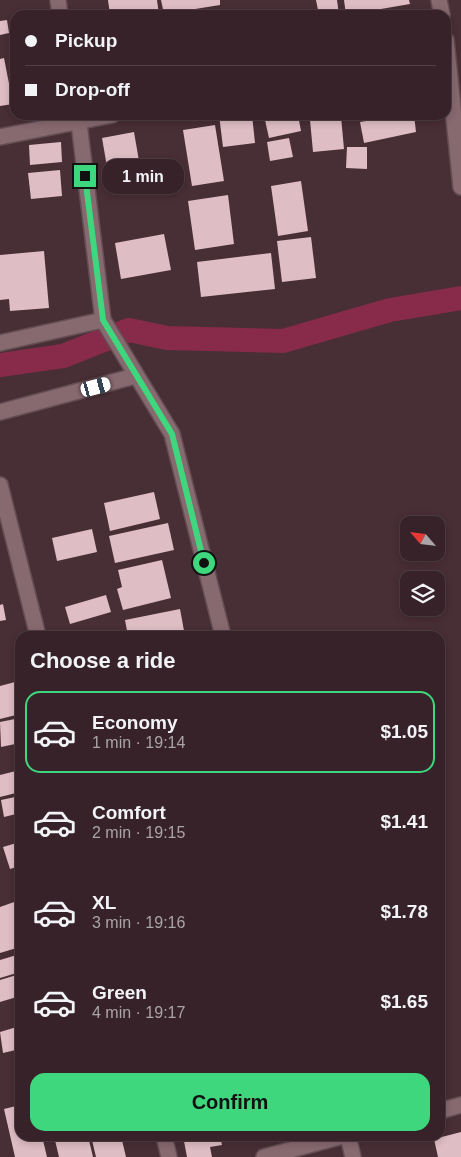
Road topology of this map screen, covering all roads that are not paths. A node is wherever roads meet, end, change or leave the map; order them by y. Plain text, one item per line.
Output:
1 (451, 62) edge
2 (70, 120) edge
3 (78, 120) edge
4 (0, 137) edge
5 (461, 187) edge
6 (103, 320) junction
7 (0, 344) edge
8 (135, 376) junction
9 (0, 412) edge
10 (0, 485) edge
11 (37, 631) edge
12 (222, 631) edge
13 (461, 1105) edge
14 (445, 1110) edge
15 (165, 1141) edge
16 (324, 1141) edge
17 (349, 1141) edge
18 (169, 1157) edge
19 (264, 1157) edge
20 (353, 1157) edge

1 - 5 street
2 - 4 street
3 - 6 street
6 - 7 street
6 - 8 street
8 - 9 street
8 - 12 street
10 - 11 street
13 - 14 street
15 - 18 street
16 - 19 street
17 - 20 street

